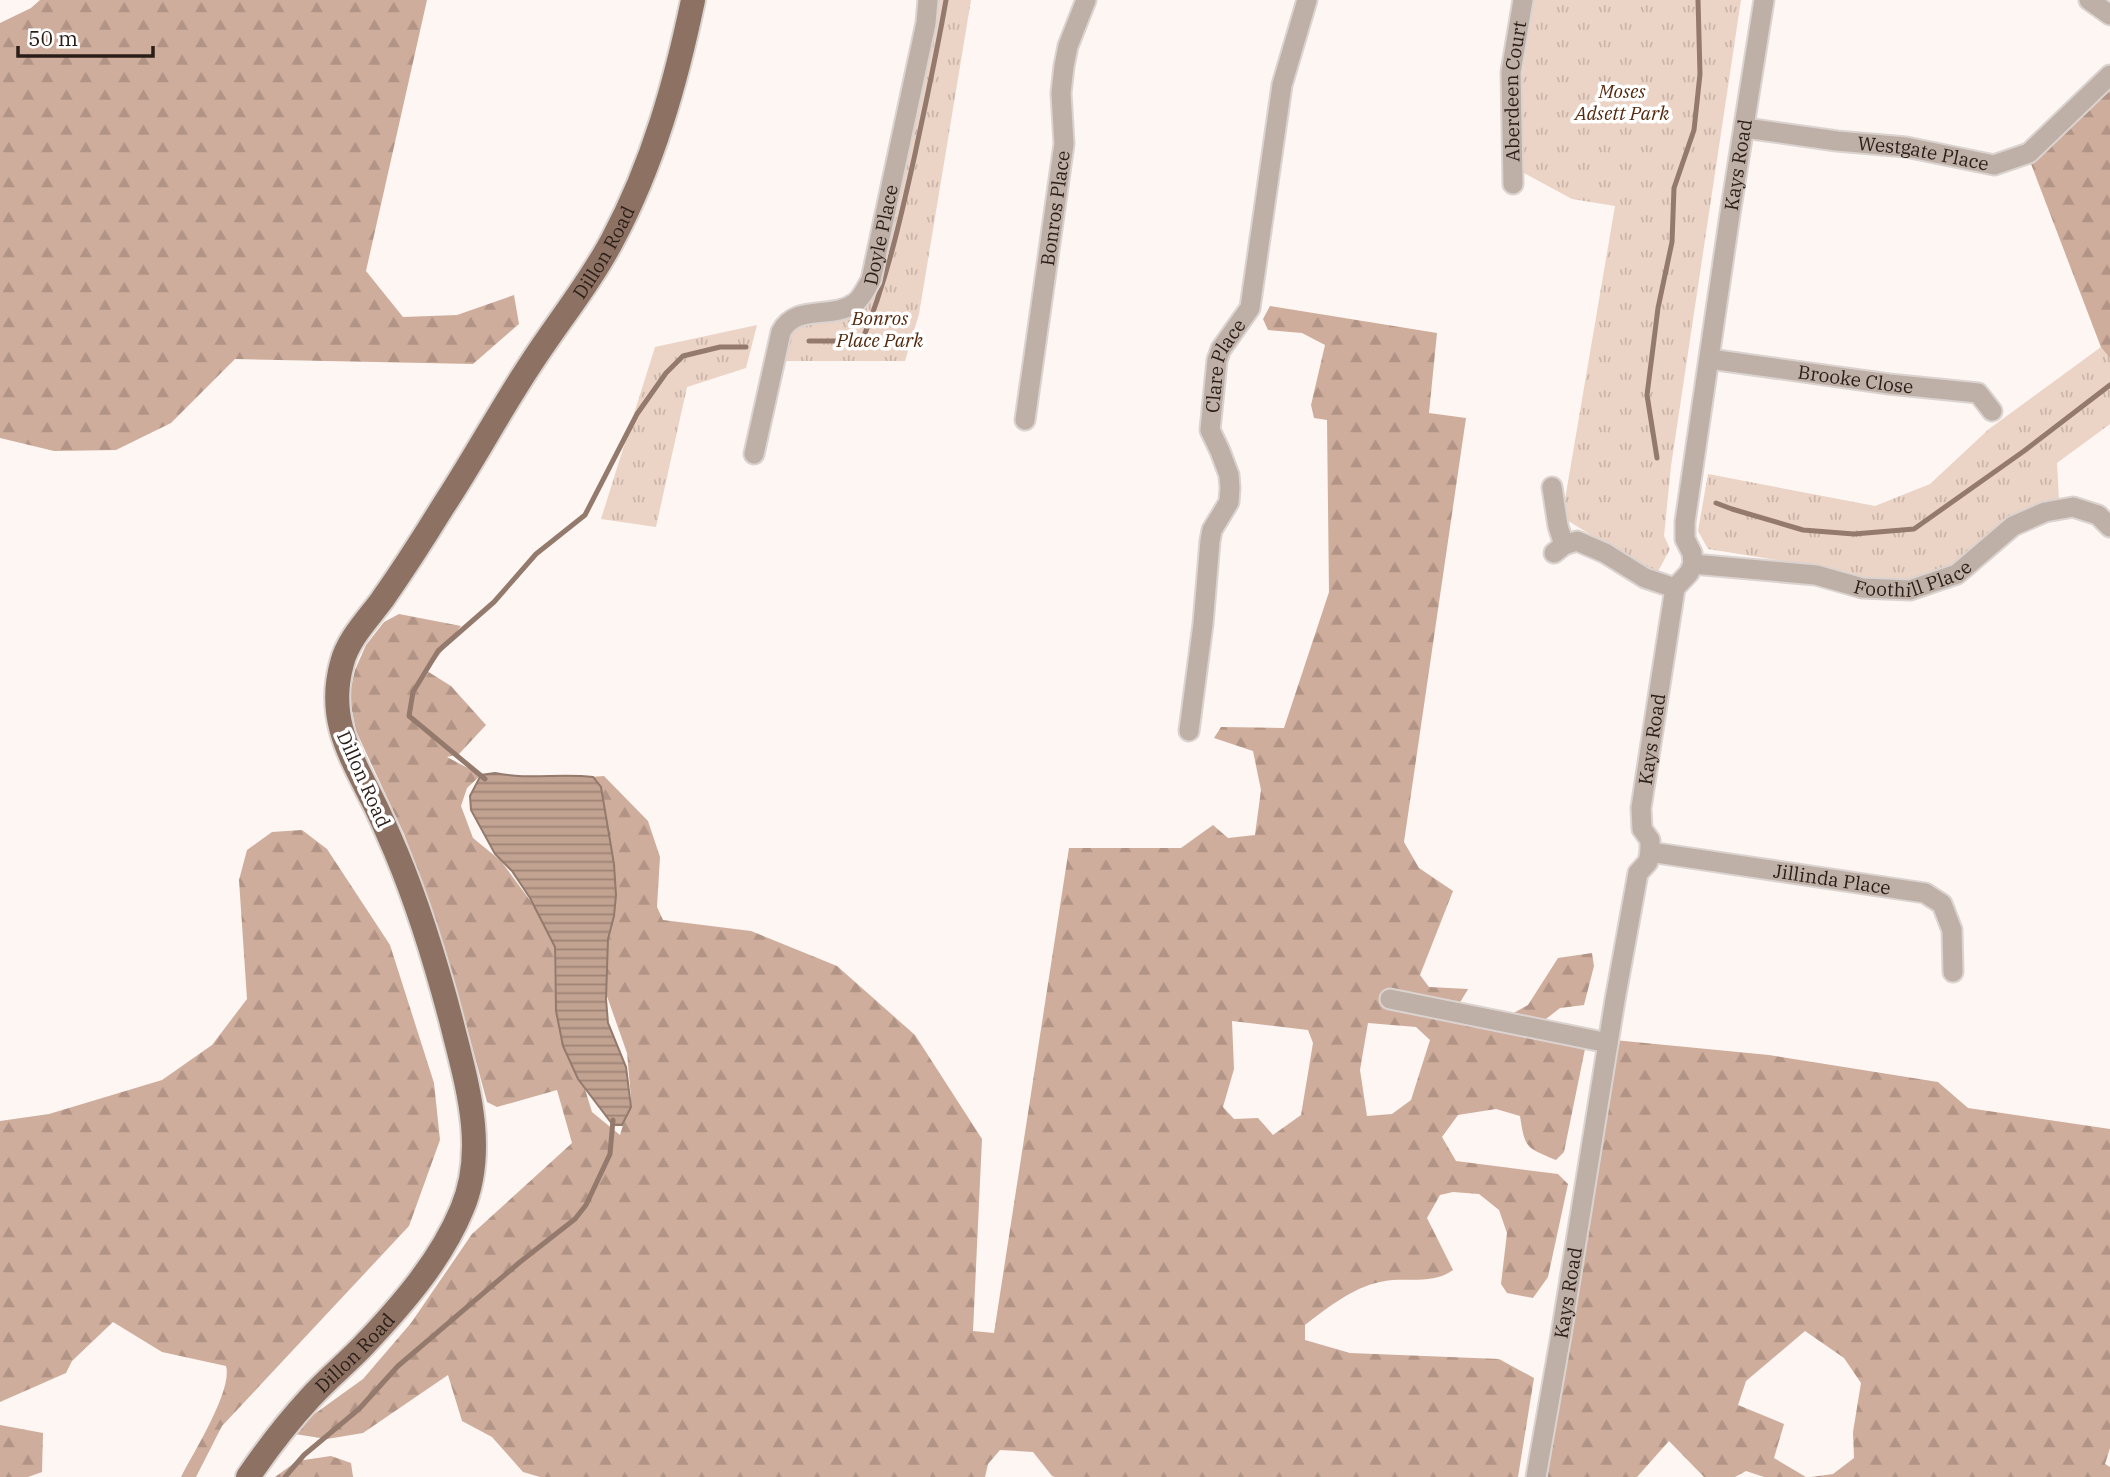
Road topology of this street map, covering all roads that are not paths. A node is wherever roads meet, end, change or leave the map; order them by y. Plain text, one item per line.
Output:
1 (693, 0) edge
2 (928, 0) edge
3 (1086, 0) edge
4 (1307, 0) edge
5 (1523, 0) edge
6 (1764, 0) edge
7 (2089, 0) edge
8 (2110, 15) edge
9 (2110, 75) edge
10 (1745, 128) junction
11 (1513, 184) dead end
12 (1710, 359) junction
13 (1992, 411) dead end
14 (1024, 420) dead end
15 (754, 454) dead end
16 (1552, 487) dead end
17 (2110, 527) edge
18 (1693, 564) junction
19 (1675, 588) junction
20 (1189, 731) dead end
21 (1650, 852) junction
22 (1953, 972) dead end
23 (1390, 999) dead end
24 (1608, 1043) junction
25 (248, 1477) edge
26 (1536, 1477) edge

1 - 25 main road, Dillon Road
2 - 15 street, Doyle Place
3 - 14 street, Bonros Place
4 - 20 street, Clare Place
5 - 11 street, Aberdeen Court
6 - 10 street, Kays Road
7 - 8 street
9 - 10 street, Westgate Place
10 - 12 street, Kays Road
12 - 13 street, Brooke Close
12 - 18 street, Kays Road
16 - 19 street
17 - 18 street, Foothill Place
18 - 19 street, Kays Road
19 - 21 street, Kays Road
21 - 22 street, Jillinda Place
21 - 24 street, Kays Road
23 - 24 street
24 - 26 street, Kays Road

